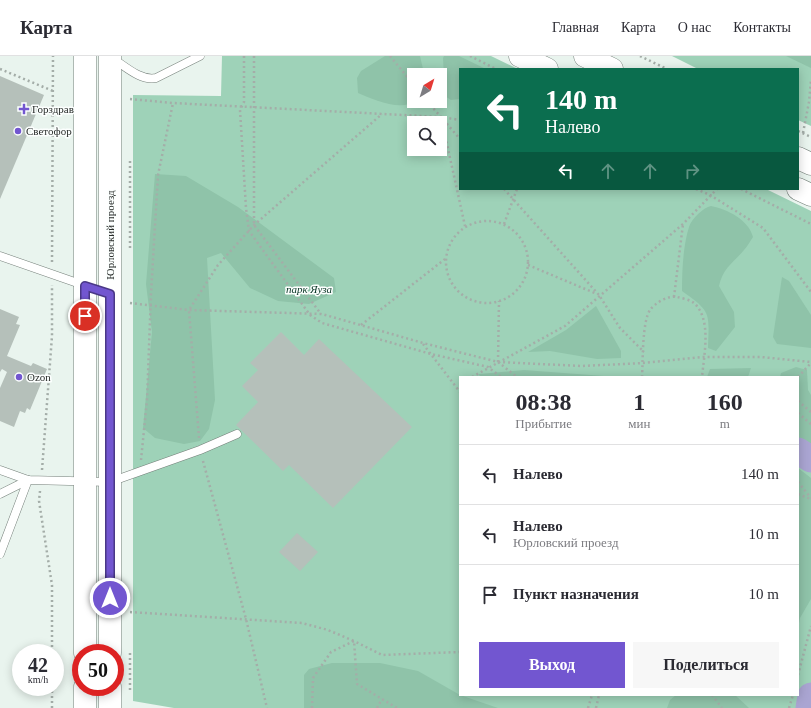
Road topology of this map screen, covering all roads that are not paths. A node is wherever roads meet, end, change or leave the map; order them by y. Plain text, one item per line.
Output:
1 (85, 56) edge
2 (110, 56) edge
3 (200, 56) edge
4 (520, 56) edge
5 (585, 56) edge
6 (545, 68) edge
7 (610, 68) edge
8 (799, 158) edge
9 (811, 164) edge
10 (799, 189) edge
11 (811, 195) edge
12 (0, 256) edge
13 (85, 286) junction
14 (110, 294) junction
15 (237, 434) dead end
16 (0, 470) edge
17 (28, 480) junction
18 (85, 481) junction
19 (110, 482) junction
20 (0, 494) edge
21 (0, 554) edge
22 (85, 644) edge
23 (110, 644) edge
24 (85, 696) edge
25 (110, 696) edge
26 (85, 708) edge
27 (110, 708) edge

1 - 13 main road
2 - 3 lane
2 - 14 main road, Юрловский проезд
4 - 6 main road
5 - 7 main road
8 - 9 main road
10 - 11 main road
12 - 13 lane
13 - 14 lane
13 - 18 main road
14 - 19 main road, Юрловский проезд
15 - 19 lane
16 - 17 lane
17 - 18 lane
17 - 20 lane
17 - 21 lane
18 - 19 lane
18 - 22 main road
19 - 23 main road, Юрловский проезд
24 - 26 main road
25 - 27 main road

